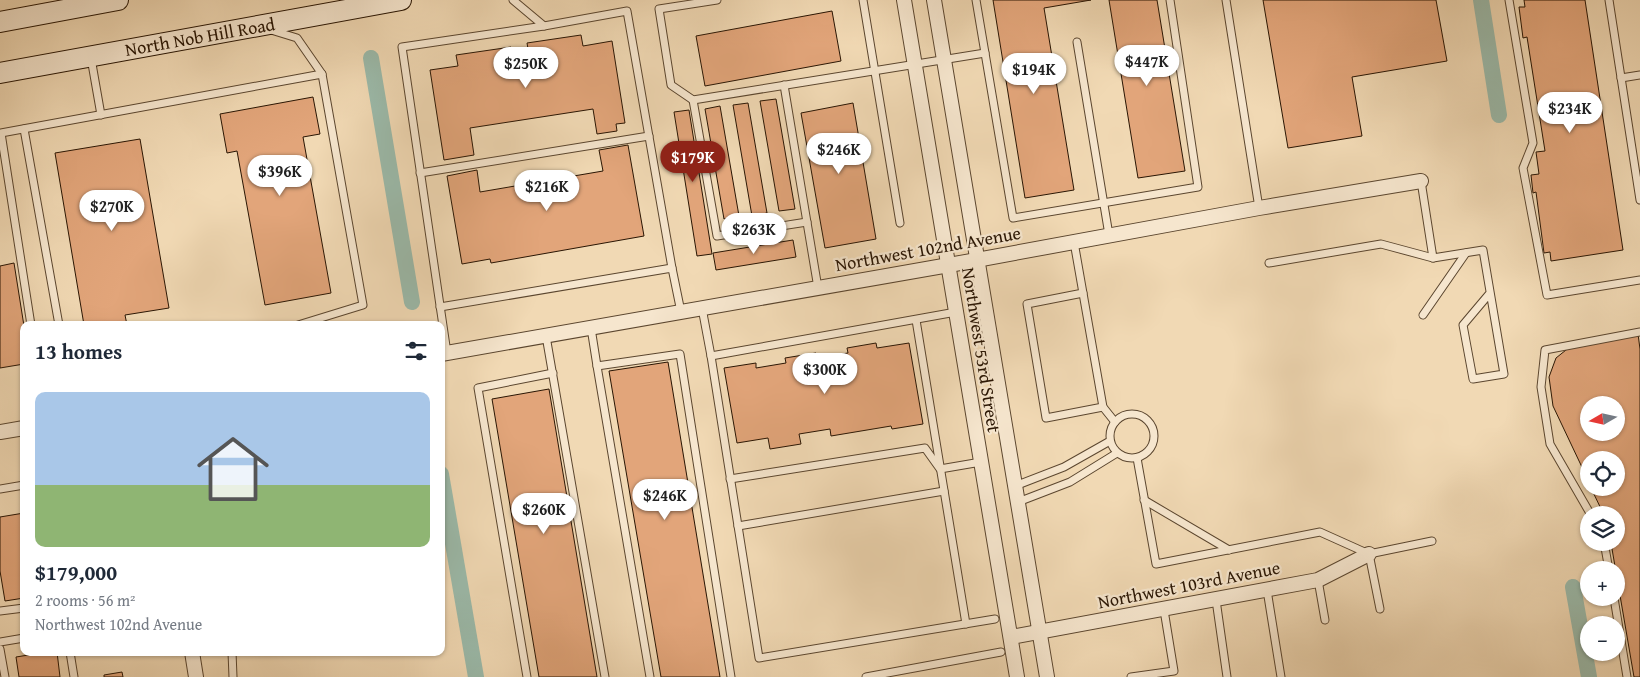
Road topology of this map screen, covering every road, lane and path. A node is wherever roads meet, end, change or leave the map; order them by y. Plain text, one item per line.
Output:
1 (118, 0) edge
2 (401, 0) edge
3 (513, 0) edge
4 (716, 0) edge
5 (863, 0) edge
6 (904, 0) edge
7 (934, 0) edge
8 (976, 0) edge
9 (1170, 0) edge
10 (1226, 0) edge
11 (1509, 0) edge
12 (1609, 0) edge
13 (0, 22) edge
14 (258, 26) junction
15 (544, 26) junction
16 (1077, 42) dead end
17 (985, 53) junction
18 (91, 57) junction
19 (944, 60) junction
20 (915, 64) junction
21 (874, 70) junction
22 (0, 73) edge
23 (322, 74) junction
24 (1640, 75) edge
25 (1621, 78) junction
26 (784, 85) junction
27 (693, 100) junction
28 (101, 115) junction
29 (24, 129) junction
30 (649, 136) junction
31 (420, 173) junction
32 (1421, 181) joint
33 (1640, 200) edge
34 (1104, 203) junction
35 (1259, 208) junction
36 (808, 222) junction
37 (900, 223) dead end
38 (1109, 235) junction
39 (1074, 242) junction
40 (1466, 252) junction
41 (1432, 258) junction
42 (978, 260) junction
43 (1269, 264) dead end
44 (949, 265) junction
45 (672, 268) junction
46 (1640, 280) edge
47 (818, 288) junction
48 (1083, 293) junction
49 (1490, 293) junction
50 (440, 307) junction
51 (702, 308) junction
52 (681, 312) junction
53 (956, 312) junction
54 (1423, 315) dead end
55 (916, 320) junction
56 (31, 321) edge
57 (57, 321) edge
58 (311, 321) edge
59 (441, 321) edge
60 (591, 328) junction
61 (1640, 332) edge
62 (546, 336) junction
63 (445, 354) edge
64 (711, 356) junction
65 (597, 366) junction
66 (553, 373) junction
67 (1104, 406) junction
68 (1115, 422) junction
69 (20, 429) edge
70 (0, 432) edge
71 (1110, 441) junction
72 (1117, 453) junction
73 (1137, 458) junction
74 (980, 462) junction
75 (940, 469) junction
76 (730, 478) junction
77 (20, 486) edge
78 (1015, 486) junction
79 (0, 489) edge
80 (944, 491) junction
81 (1144, 500) junction
82 (1018, 502) junction
83 (1586, 506) edge
84 (738, 526) junction
85 (1432, 541) dead end
86 (1229, 550) junction
87 (1369, 554) junction
88 (1318, 580) junction
89 (1267, 590) junction
90 (1216, 600) junction
91 (1615, 606) edge
92 (20, 608) edge
93 (1380, 609) dead end
94 (1164, 610) junction
95 (0, 611) edge
96 (995, 619) dead end
97 (1325, 620) dead end
98 (966, 624) junction
99 (1039, 632) junction
100 (1010, 637) junction
101 (20, 639) edge
102 (0, 642) edge
103 (0, 649) edge
104 (1001, 652) dead end
105 (71, 656) edge
106 (193, 656) edge
107 (232, 656) edge
108 (1175, 674) edge
109 (5, 677) edge
110 (74, 677) edge
111 (196, 677) edge
112 (233, 677) edge
113 (527, 677) edge
114 (605, 677) edge
115 (650, 677) edge
116 (732, 677) edge
117 (866, 677) edge
118 (1017, 677) edge
119 (1047, 677) edge
120 (1131, 677) edge
121 (1227, 677) edge
122 (1281, 677) edge
123 (1627, 677) edge

1 - 13 main road
2 - 14 main road, North Nob Hill Road
3 - 15 lane
4 - 27 lane
5 - 21 lane
6 - 20 street, Northwest 53rd Street
7 - 19 street, Northwest 53rd Street
8 - 17 lane
9 - 34 lane
10 - 35 lane
11 - 46 lane
12 - 25 lane
14 - 18 main road, North Nob Hill Road
14 - 23 lane
15 - 30 lane
15 - 31 lane
16 - 34 lane
17 - 19 lane
17 - 34 lane
18 - 22 main road, North Nob Hill Road
18 - 28 lane
19 - 20 lane
19 - 42 street, Northwest 53rd Street
20 - 21 lane
20 - 44 street, Northwest 53rd Street
21 - 26 lane
21 - 37 lane
23 - 28 lane
23 - 58 lane
24 - 25 lane
25 - 33 lane
26 - 27 lane
26 - 36 lane
27 - 36 lane
28 - 29 lane
29 - 56 lane
29 - 57 lane
30 - 31 lane
30 - 45 lane
31 - 50 lane
32 - 35 street, Northwest 102nd Avenue
32 - 41 lane
34 - 38 lane
35 - 38 street, Northwest 102nd Avenue
36 - 47 lane
38 - 39 street, Northwest 102nd Avenue
39 - 42 street, Northwest 102nd Avenue
39 - 48 lane
40 - 41 lane
40 - 49 lane
40 - 54 lane
41 - 43 lane
42 - 44 street, Northwest 102nd Avenue
42 - 78 street, Northwest 53rd Street
44 - 47 street, Northwest 102nd Avenue
44 - 53 street, Northwest 53rd Street
45 - 50 lane
45 - 52 lane
47 - 51 street, Northwest 102nd Avenue
48 - 67 lane
48 - 67 lane
49 - 49 lane
50 - 59 lane
51 - 52 street, Northwest 102nd Avenue
51 - 64 lane
52 - 60 street, Northwest 102nd Avenue
53 - 55 lane
53 - 74 street, Northwest 53rd Street
55 - 64 lane
55 - 75 lane
60 - 62 street, Northwest 102nd Avenue
60 - 65 lane
61 - 83 lane
62 - 63 street, Northwest 102nd Avenue
62 - 66 lane
64 - 76 lane
65 - 115 lane
65 - 116 lane
66 - 113 lane
66 - 114 lane
67 - 68 lane
68 - 71 lane
68 - 73 lane
69 - 70 street
71 - 72 lane
71 - 78 lane
72 - 73 lane
72 - 82 lane
73 - 81 lane
74 - 75 lane
74 - 100 street, Northwest 53rd Street
75 - 76 lane
75 - 80 lane
76 - 84 lane
77 - 79 lane
78 - 82 street, Northwest 53rd Street
80 - 84 lane
80 - 98 lane
81 - 86 lane
81 - 86 lane
82 - 99 street, Northwest 53rd Street
84 - 98 lane
85 - 87 lane
86 - 87 lane
87 - 88 street, Northwest 103rd Avenue
87 - 93 lane
88 - 89 street, Northwest 103rd Avenue
88 - 97 lane
89 - 90 street, Northwest 103rd Avenue
89 - 122 lane
90 - 94 street, Northwest 103rd Avenue
90 - 121 lane
91 - 123 lane
92 - 95 lane
94 - 99 street, Northwest 103rd Avenue
94 - 108 lane
96 - 98 lane
99 - 100 street, Northwest 103rd Avenue
99 - 119 street, Northwest 53rd Street
100 - 118 street, Northwest 53rd Street
101 - 102 lane
103 - 109 lane
104 - 117 lane
105 - 110 lane
106 - 111 street
107 - 112 lane
108 - 120 lane

